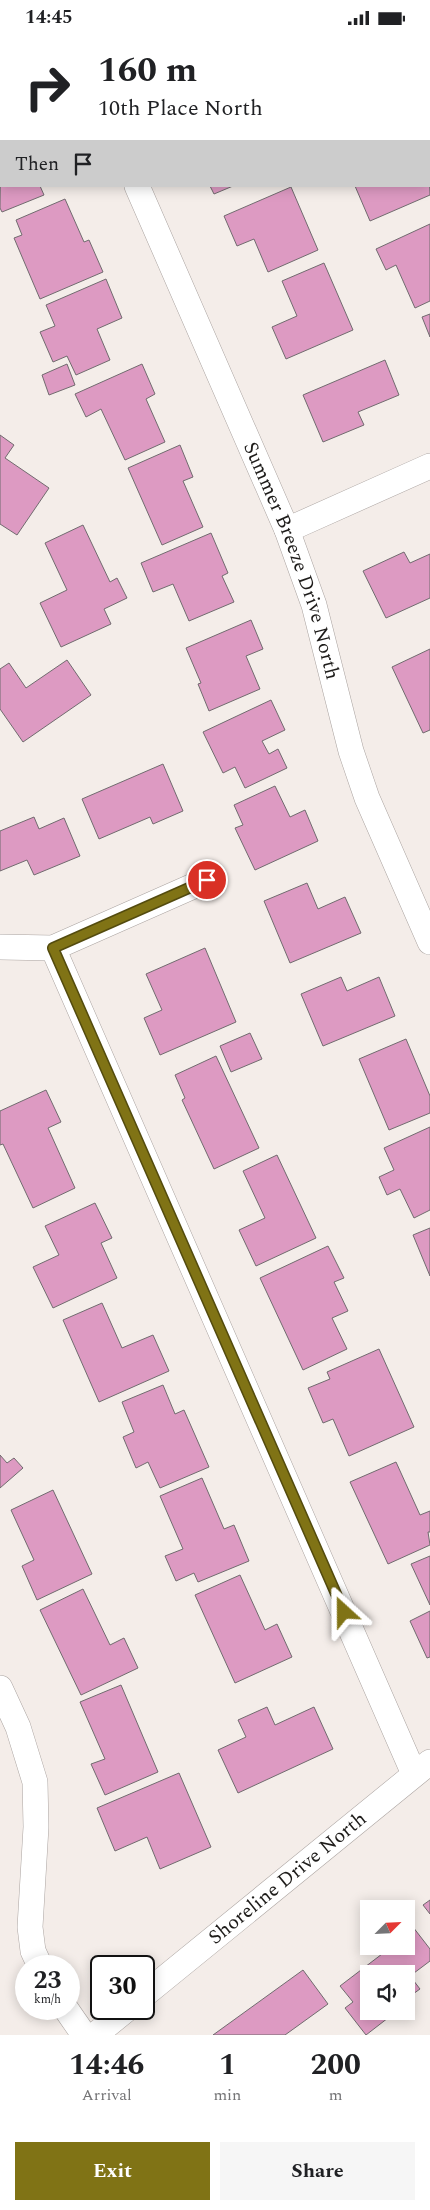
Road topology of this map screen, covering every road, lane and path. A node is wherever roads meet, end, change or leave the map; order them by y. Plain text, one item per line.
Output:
1 (138, 187) edge
2 (430, 466) edge
3 (288, 530) junction
4 (207, 880) dead end
5 (430, 942) edge
6 (0, 947) edge
7 (53, 948) junction
8 (0, 1688) edge
9 (422, 1768) edge
10 (35, 1955) edge
11 (155, 1986) edge
12 (74, 2020) edge
13 (113, 2020) edge
14 (84, 2035) edge
15 (95, 2035) edge

1 - 3 street, Summer Breeze Drive North
2 - 3 street
3 - 5 street, Summer Breeze Drive North
4 - 7 street
6 - 7 street
7 - 9 street
8 - 10 street
9 - 11 street, Shoreline Drive North
12 - 14 street
13 - 15 street

